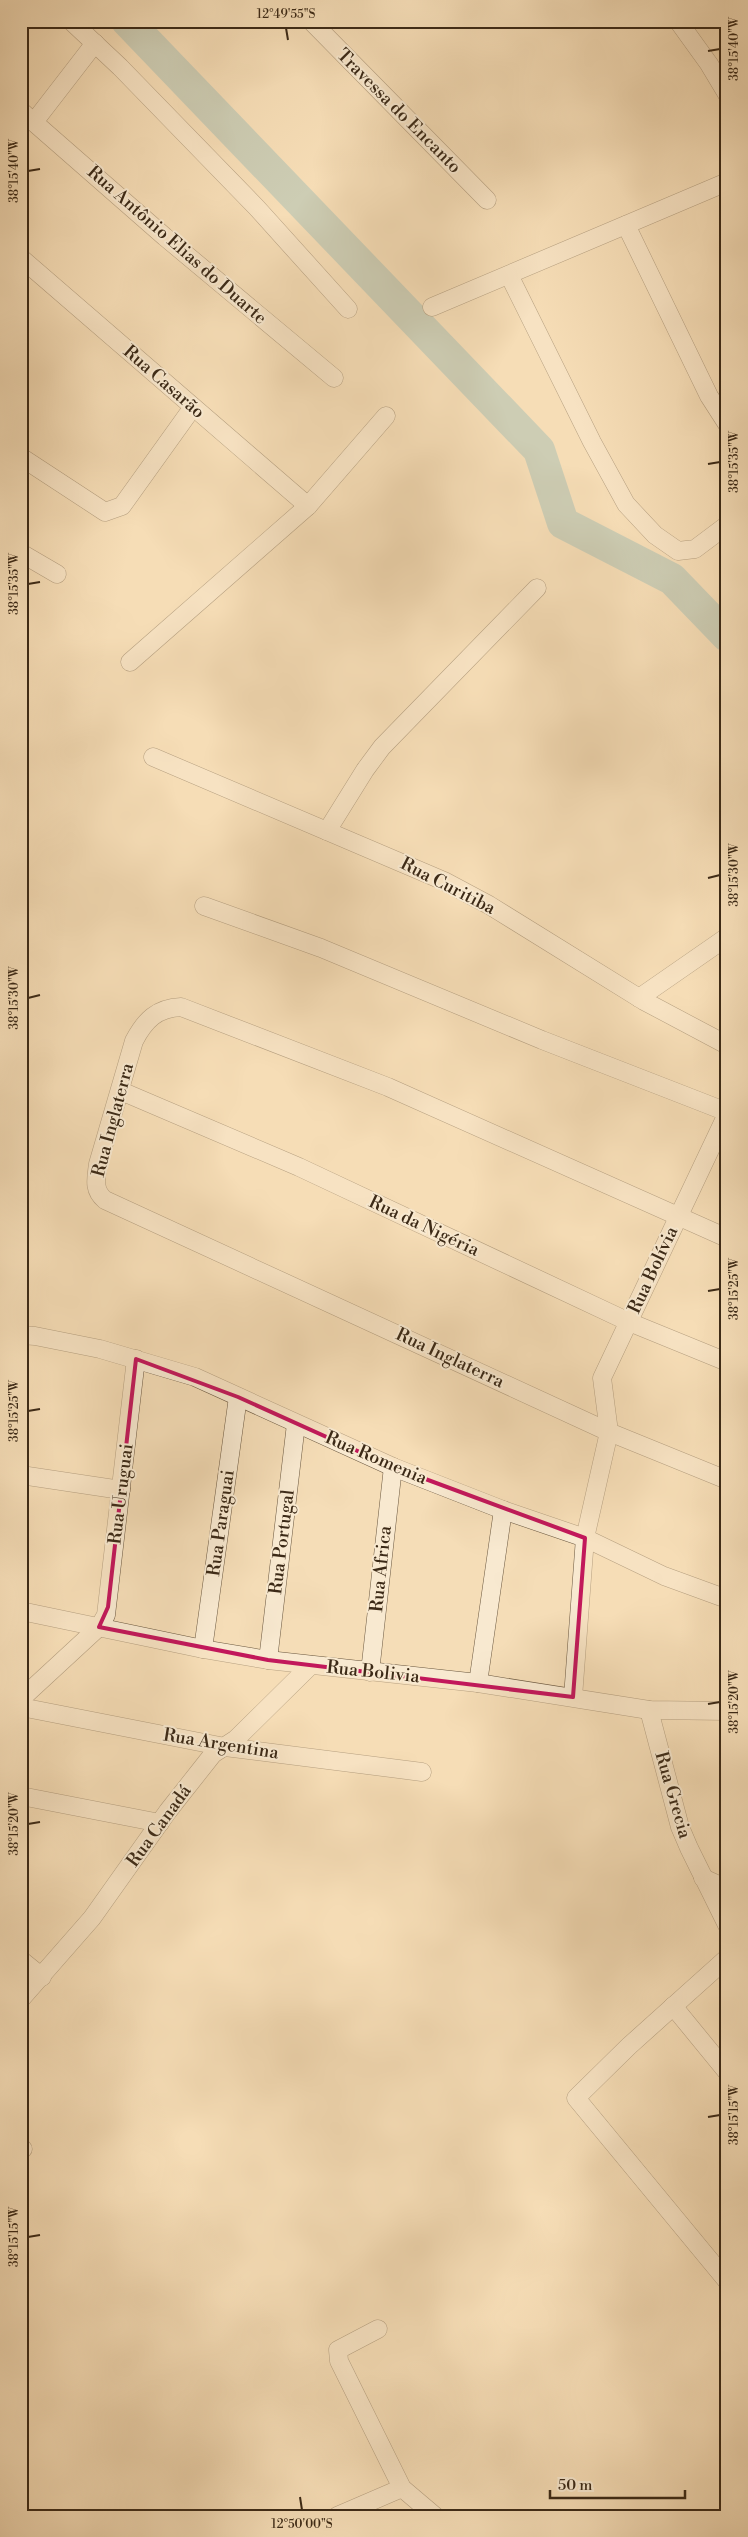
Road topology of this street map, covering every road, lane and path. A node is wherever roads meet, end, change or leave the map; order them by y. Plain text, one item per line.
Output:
1 (70, 21) edge
2 (311, 21) edge
3 (678, 21) edge
4 (96, 43) junction
5 (727, 94) edge
6 (28, 116) edge
7 (727, 182) edge
8 (487, 200) dead end
9 (626, 225) junction
10 (21, 258) edge
11 (509, 275) junction
12 (432, 307) dead end
13 (348, 309) dead end
14 (334, 378) dead end
15 (193, 407) junction
16 (386, 416) dead end
17 (727, 424) edge
18 (21, 457) edge
19 (308, 506) junction
20 (727, 525) edge
21 (21, 553) edge
22 (57, 574) dead end
23 (537, 588) dead end
24 (130, 662) dead end
25 (153, 757) dead end
26 (327, 831) junction
27 (204, 906) dead end
28 (727, 937) edge
29 (639, 998) junction
30 (727, 1045) edge
31 (121, 1091) junction
32 (727, 1113) edge
33 (678, 1216) junction
34 (727, 1238) edge
35 (629, 1322) junction
36 (21, 1335) edge
37 (136, 1359) junction
38 (727, 1362) edge
39 (238, 1397) junction
40 (296, 1424) junction
41 (609, 1432) junction
42 (393, 1467) junction
43 (21, 1475) edge
44 (727, 1480) edge
45 (121, 1490) junction
46 (503, 1510) junction
47 (585, 1538) junction
48 (727, 1599) edge
49 (21, 1611) edge
50 (99, 1626) junction
51 (203, 1650) junction
52 (268, 1660) junction
53 (311, 1665) junction
54 (370, 1672) junction
55 (478, 1683) junction
56 (573, 1697) junction
57 (21, 1699) edge
58 (21, 1707) edge
59 (649, 1710) junction
60 (727, 1711) edge
61 (225, 1747) junction
62 (422, 1772) dead end
63 (21, 1796) edge
64 (160, 1823) junction
65 (703, 1878) junction
66 (727, 1889) edge
67 (727, 1925) edge
68 (727, 1958) edge
69 (21, 1960) edge
70 (42, 1977) junction
71 (21, 2000) edge
72 (673, 2006) junction
73 (727, 2072) edge
74 (727, 2281) edge
75 (378, 2329) dead end
76 (402, 2488) junction
77 (337, 2516) edge
78 (435, 2516) edge

1 - 4 street
2 - 8 street, Travessa do Encanto
3 - 5 street
4 - 6 street
4 - 13 street
6 - 14 street, Rua Antônio Elias do Duarte
7 - 9 street
9 - 11 street
9 - 17 street
10 - 15 street, Rua Casarão
11 - 12 street
11 - 20 street
15 - 18 street
15 - 19 street, Rua Casarão
16 - 19 street
19 - 24 street
21 - 22 street
23 - 26 street
25 - 26 street, Rua Curitiba
26 - 29 street, Rua Curitiba
27 - 32 street
28 - 29 street
29 - 30 street, Rua Curitiba
31 - 33 street, Rua Inglaterra
31 - 35 street, Rua da Nigéria
31 - 41 street, Rua Inglaterra
32 - 33 street, Rua Bolívia
33 - 34 street, Rua Inglaterra
33 - 35 street, Rua Bolívia
35 - 38 street, Rua da Nigéria
35 - 41 street, Rua Bolívia
36 - 37 street, Rua Romenia
37 - 39 street, Rua Romenia
37 - 45 street, Rua Uruguai
39 - 40 street, Rua Romenia
39 - 51 street, Rua Paraguai
40 - 42 street, Rua Romenia
40 - 52 street, Rua Portugal
41 - 44 street, Rua Inglaterra
41 - 47 street
42 - 46 street, Rua Romenia
42 - 54 street, Rua Africa
43 - 45 street
45 - 50 street, Rua Uruguai
46 - 47 street, Rua Romenia
46 - 55 street
47 - 48 street, Rua Romenia
47 - 56 street
49 - 50 street, Rua Bolivia
50 - 51 street, Rua Bolivia
50 - 57 street
51 - 52 street, Rua Bolivia
52 - 53 street, Rua Bolivia
53 - 54 street, Rua Bolivia
53 - 61 street, Rua Canadá
54 - 55 street, Rua Bolivia
55 - 56 street, Rua Bolivia
56 - 59 street, Rua Bolivia
58 - 61 street, Rua Argentina
59 - 60 street, Rua Bolivia
59 - 65 street, Rua Grecia
61 - 62 street, Rua Argentina
61 - 64 street, Rua Canadá
63 - 64 street
64 - 70 street, Rua Canadá
65 - 66 street
65 - 67 street, Rua Grecia
68 - 72 street
69 - 70 street
70 - 71 street, Rua Canadá
72 - 73 street
72 - 74 street
75 - 76 street
76 - 77 street
76 - 78 street

